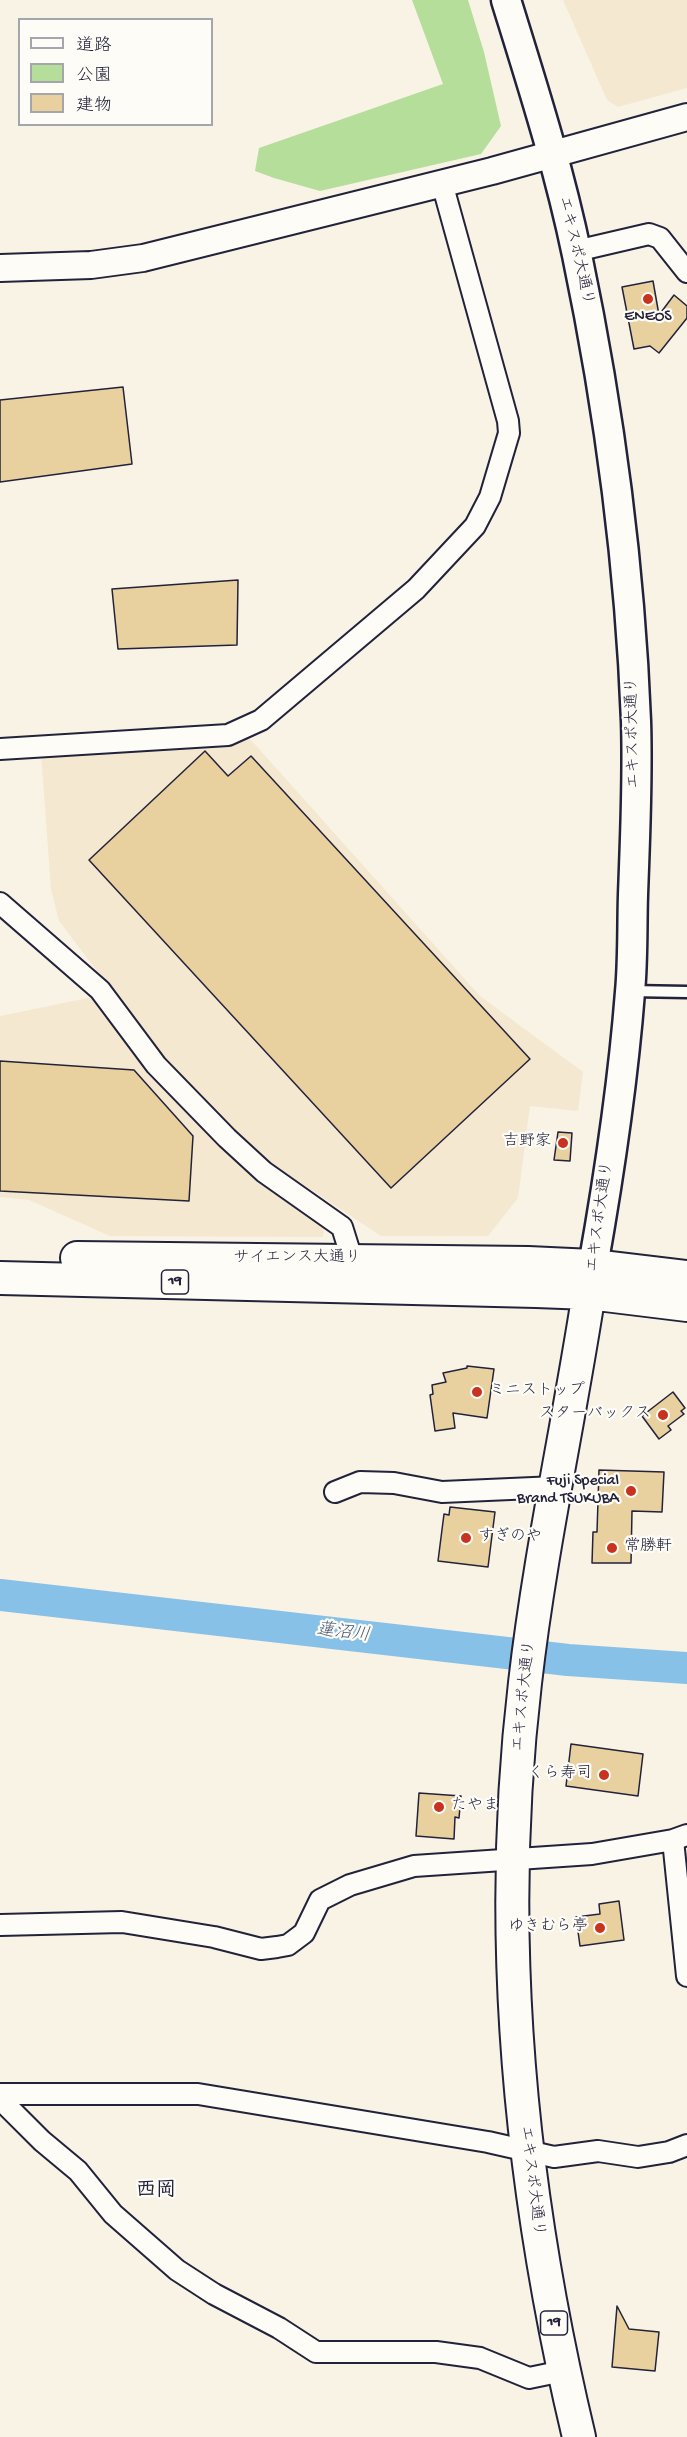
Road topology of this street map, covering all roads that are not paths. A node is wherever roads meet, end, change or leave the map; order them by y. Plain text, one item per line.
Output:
1 (506, 0) edge
2 (687, 117) edge
3 (552, 154) junction
4 (442, 183) junction
5 (576, 251) junction
6 (0, 268) edge
7 (687, 272) edge
8 (0, 749) edge
9 (0, 903) edge
10 (630, 991) junction
11 (687, 992) edge
12 (0, 1256) edge
13 (352, 1273) junction
14 (687, 1277) edge
15 (0, 1278) edge
16 (591, 1280) junction
17 (687, 1305) edge
18 (556, 1487) junction
19 (335, 1492) dead end
20 (680, 1838) edge
21 (513, 1859) junction
22 (0, 1926) edge
23 (687, 1976) edge
24 (0, 2094) edge
25 (0, 2099) edge
26 (687, 2145) edge
27 (526, 2151) junction
28 (563, 2371) junction
29 (579, 2437) edge

1 - 3 main road, エキスポ大通り
2 - 3 street
3 - 4 street
3 - 5 main road, エキスポ大通り
4 - 6 street
4 - 8 street
5 - 7 street
5 - 10 main road, エキスポ大通り
9 - 13 street
10 - 11 lane
10 - 16 main road, エキスポ大通り
12 - 13 main road, サイエンス大通り / 19
13 - 15 main road, サイエンス大通り / 19
13 - 16 main road, サイエンス大通り / 19
14 - 16 main road, 19
16 - 17 main road, 19
16 - 18 main road, エキスポ大通り / 19
18 - 19 street
18 - 21 main road, エキスポ大通り / 19
20 - 21 street
20 - 23 street
21 - 22 street
21 - 27 main road, エキスポ大通り / 19
24 - 27 street
25 - 28 street
26 - 27 street
27 - 28 main road, エキスポ大通り / 19
28 - 29 main road, エキスポ大通り / 19

